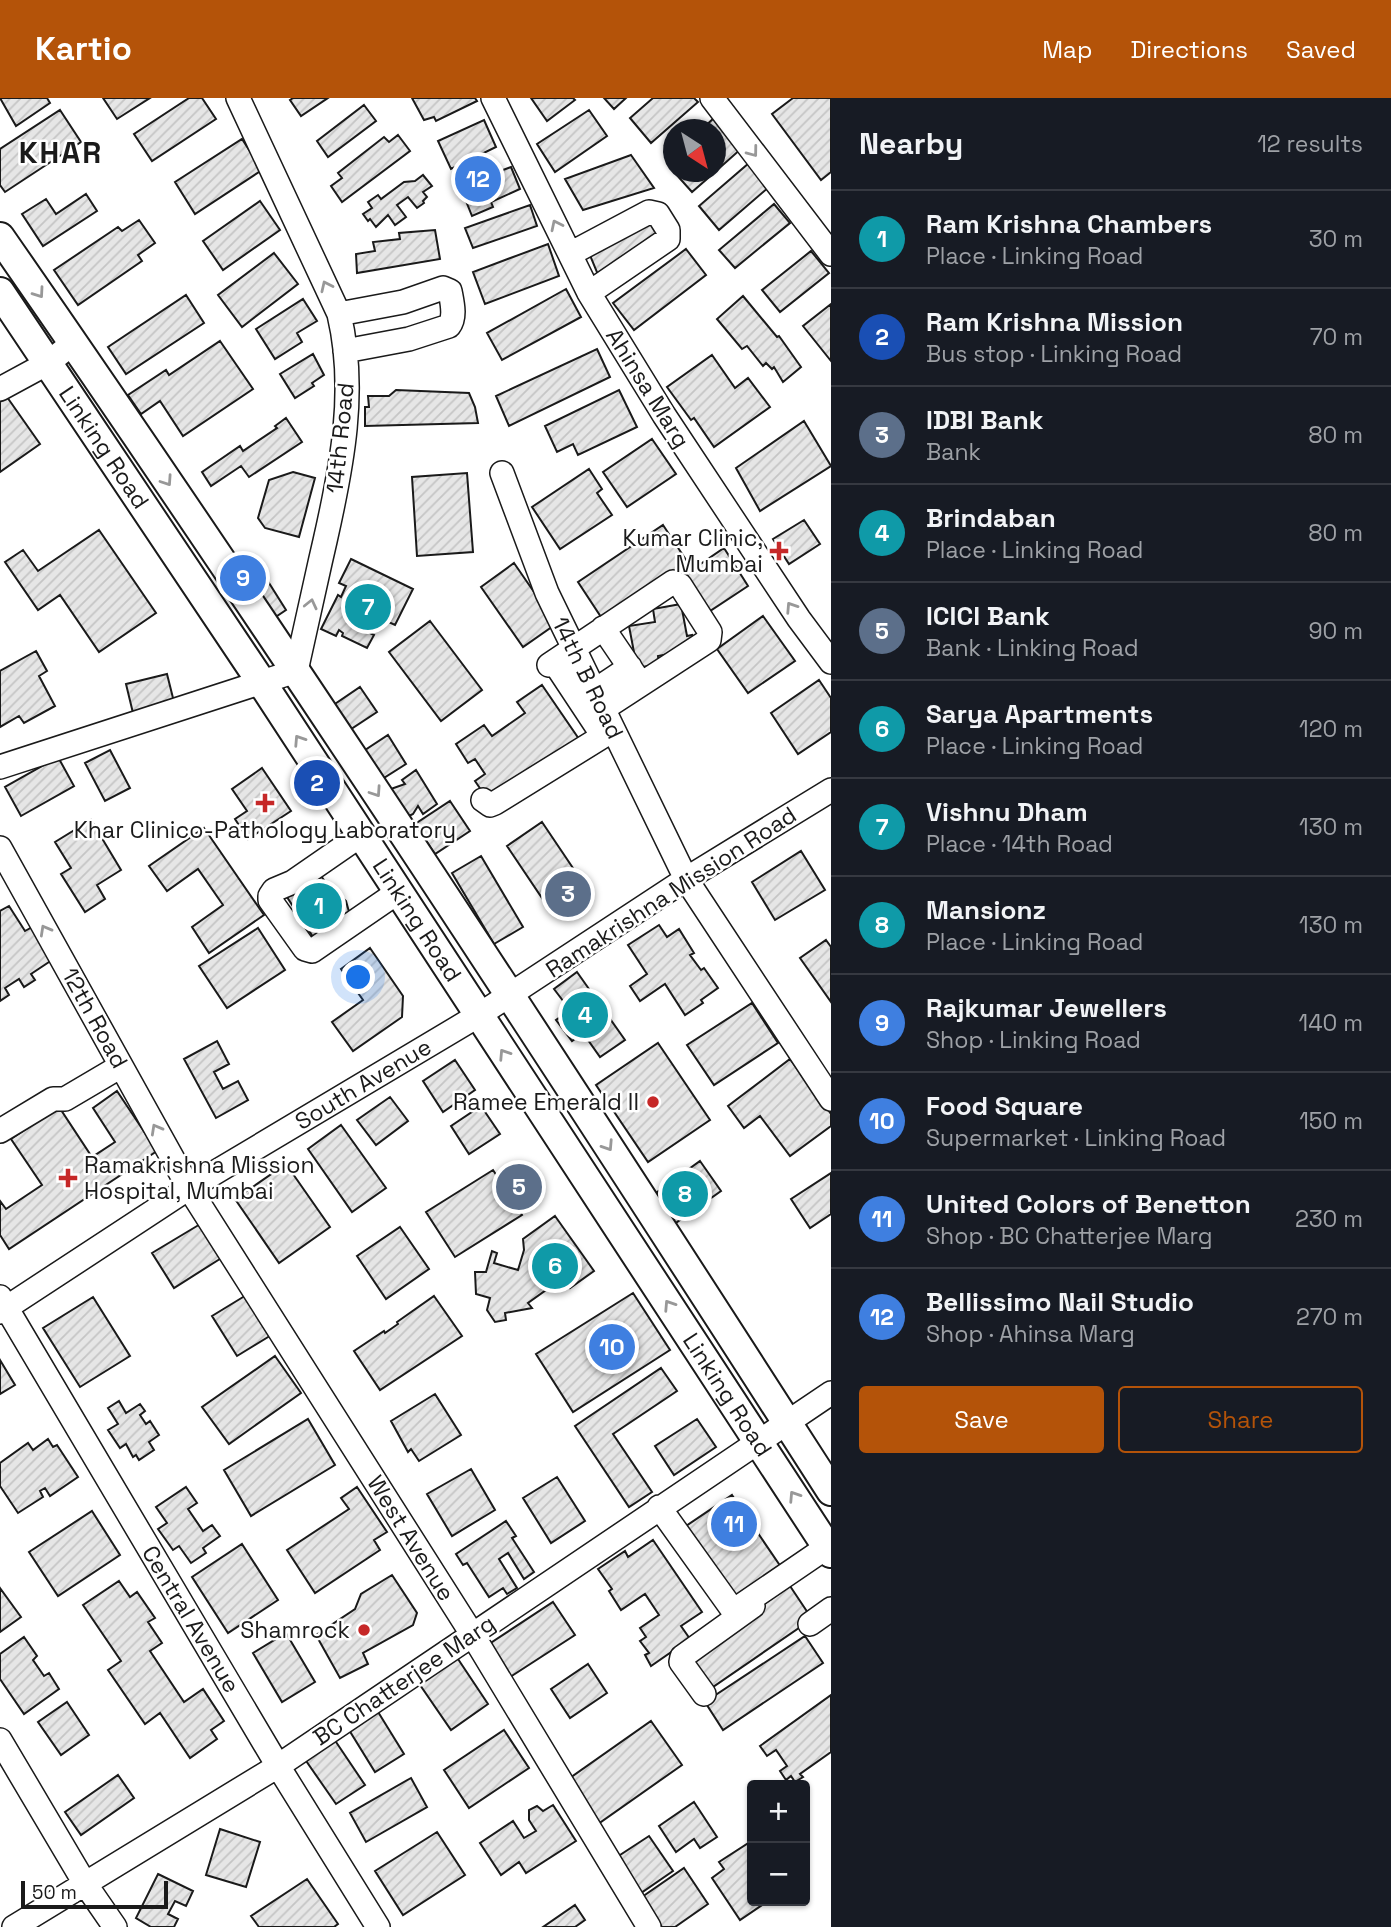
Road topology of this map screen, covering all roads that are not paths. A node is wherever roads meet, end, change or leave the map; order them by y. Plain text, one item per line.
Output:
1 (238, 98) edge
2 (493, 98) edge
3 (712, 98) edge
4 (0, 237) edge
5 (574, 252) junction
6 (831, 254) edge
7 (592, 290) junction
8 (0, 292) edge
9 (74, 343) junction
10 (48, 363) junction
11 (0, 389) edge
12 (502, 473) dead end
13 (603, 628) junction
14 (574, 648) junction
15 (831, 662) edge
16 (296, 671) junction
17 (635, 676) junction
18 (262, 683) junction
19 (599, 700) junction
20 (608, 733) junction
21 (0, 767) edge
22 (831, 790) edge
23 (482, 800) dead end
24 (361, 835) junction
25 (0, 848) edge
26 (686, 879) junction
27 (398, 892) junction
28 (511, 995) junction
29 (479, 1015) junction
30 (121, 1066) junction
31 (831, 1099) edge
32 (0, 1131) edge
33 (189, 1188) junction
34 (2, 1306) edge
35 (831, 1393) edge
36 (786, 1421) junction
37 (758, 1441) junction
38 (831, 1491) edge
39 (659, 1507) junction
40 (830, 1551) edge
41 (831, 1609) edge
42 (810, 1624) dead end
43 (472, 1634) junction
44 (704, 1694) dead end
45 (0, 1740) edge
46 (278, 1766) junction
47 (85, 1882) junction
48 (14, 1927) edge
49 (115, 1927) edge
50 (378, 1927) edge
51 (649, 1927) edge

16 -> 1 street, 14th Road
5 -> 2 street, Ahinsa Marg
3 -> 6 street
4 -> 9 main road, Linking Road
5 - 7 street, Ahinsa Marg
5 - 7 street
15 -> 7 street, Ahinsa Marg
8 - 10 main road, Linking Road
9 - 10 street
9 -> 16 main road, Linking Road
10 - 11 street
10 - 18 main road, Linking Road
12 - 14 street, 14th B Road
13 - 14 street
13 - 17 street
13 - 17 street
14 - 19 street, 14th B Road
14 - 20 street
16 - 18 street
16 -> 28 main road, Linking Road
17 - 19 street
18 - 21 street
24 -> 18 main road, Linking Road
19 - 20 street, 14th B Road
20 - 23 street
20 - 26 street, 14th B Road
22 - 26 street, Ramakrishna Mission Road
24 - 27 main road, Linking Road
24 - 27 street
30 -> 25 street, 12th Road
26 - 28 street, Ramakrishna Mission Road
26 - 31 street, 14th B Road
27 - 29 main road, Linking Road
28 - 29 street, Ramakrishna Mission Road
28 -> 36 main road, Linking Road
29 - 33 street, South Avenue
37 -> 29 main road, Linking Road
30 - 32 street
33 -> 30 street, 12th Road
33 - 34 street, South Avenue
33 - 43 street, West Avenue
34 - 46 street, Central Avenue
35 - 36 street, BC Chatterjee Marg
36 - 37 street, BC Chatterjee Marg
36 - 38 main road, Linking Road
37 - 39 street, BC Chatterjee Marg
40 -> 37 main road, Linking Road
39 - 40 street
39 - 43 street, BC Chatterjee Marg
40 - 44 street
41 - 42 street
43 - 46 street, BC Chatterjee Marg
43 - 51 street, West Avenue
45 - 47 street
46 - 47 street, BC Chatterjee Marg
46 - 50 street, Central Avenue
47 - 48 street, BC Chatterjee Marg
47 - 49 street

